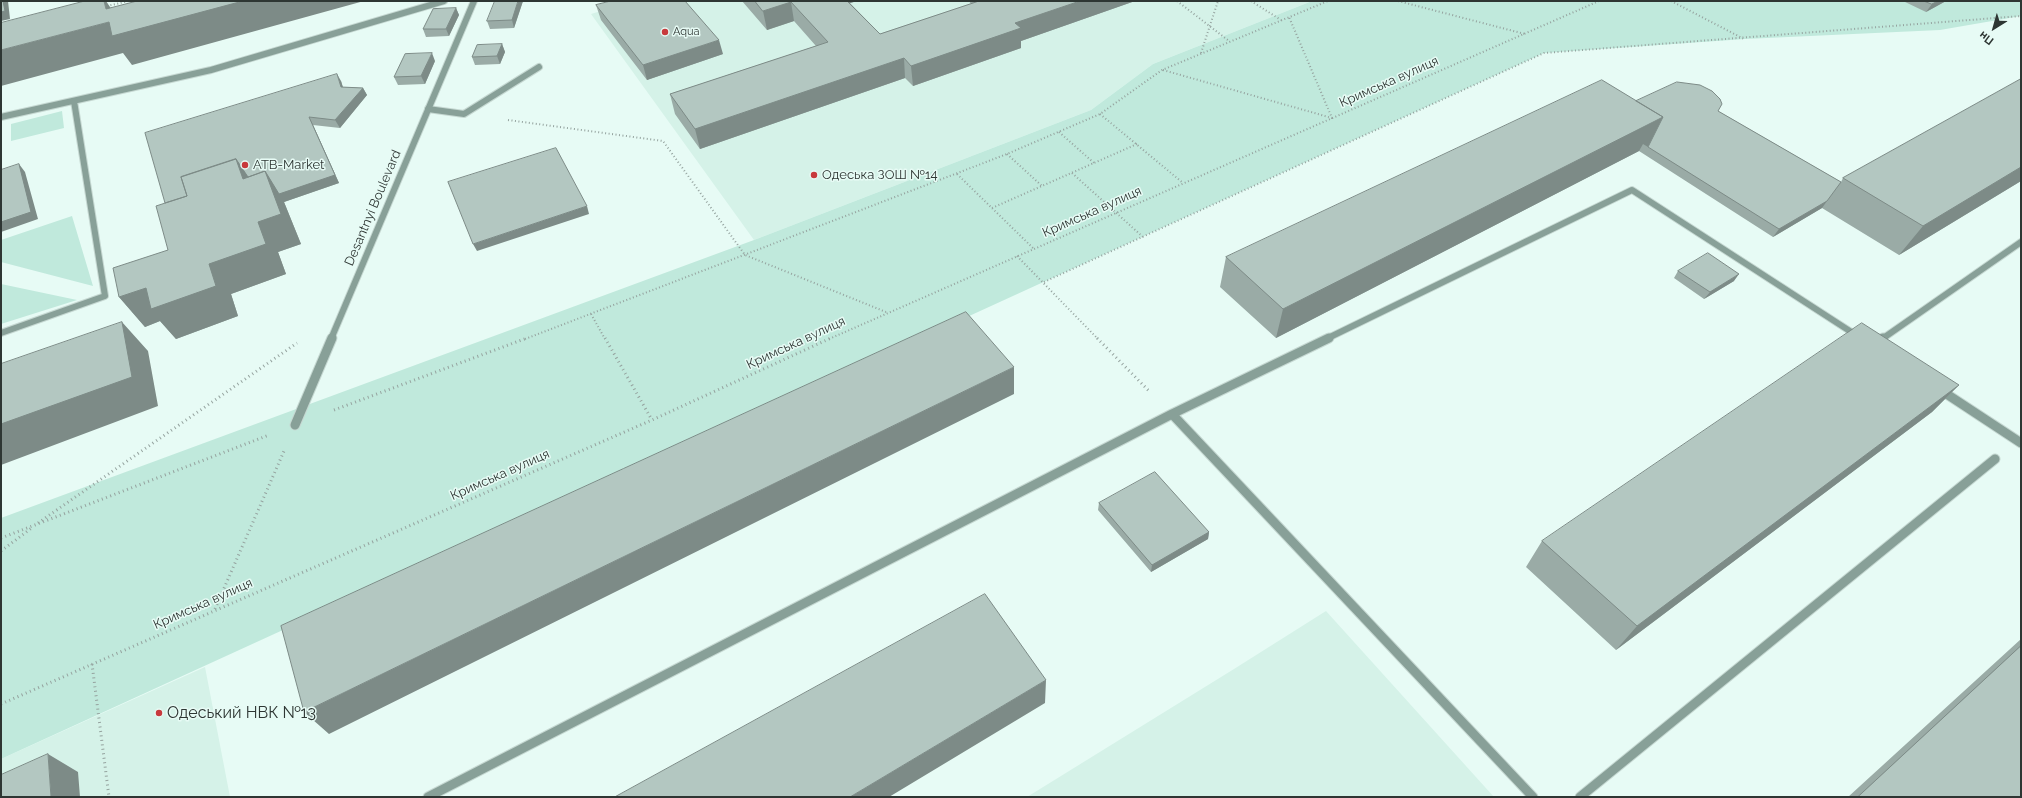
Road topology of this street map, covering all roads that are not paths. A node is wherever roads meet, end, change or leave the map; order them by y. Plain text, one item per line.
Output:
1 (444, 1) edge
2 (474, 1) edge
3 (539, 67) dead end
4 (74, 101) junction
5 (428, 109) junction
6 (1, 117) edge
7 (2021, 242) edge
8 (1, 333) edge
9 (1930, 384) edge
10 (1172, 414) junction
11 (295, 424) road end
12 (2021, 443) edge
13 (1995, 459) dead end
14 (428, 797) edge
15 (1533, 797) edge
16 (1580, 797) edge

1 - 4 street
2 - 5 street, Desantnyi Boulevard
3 - 5 street
4 - 6 street
4 - 8 street
5 - 11 street, Desantnyi Boulevard
7 - 10 street
9 - 12 street
10 - 14 street
10 - 15 street
13 - 16 street

